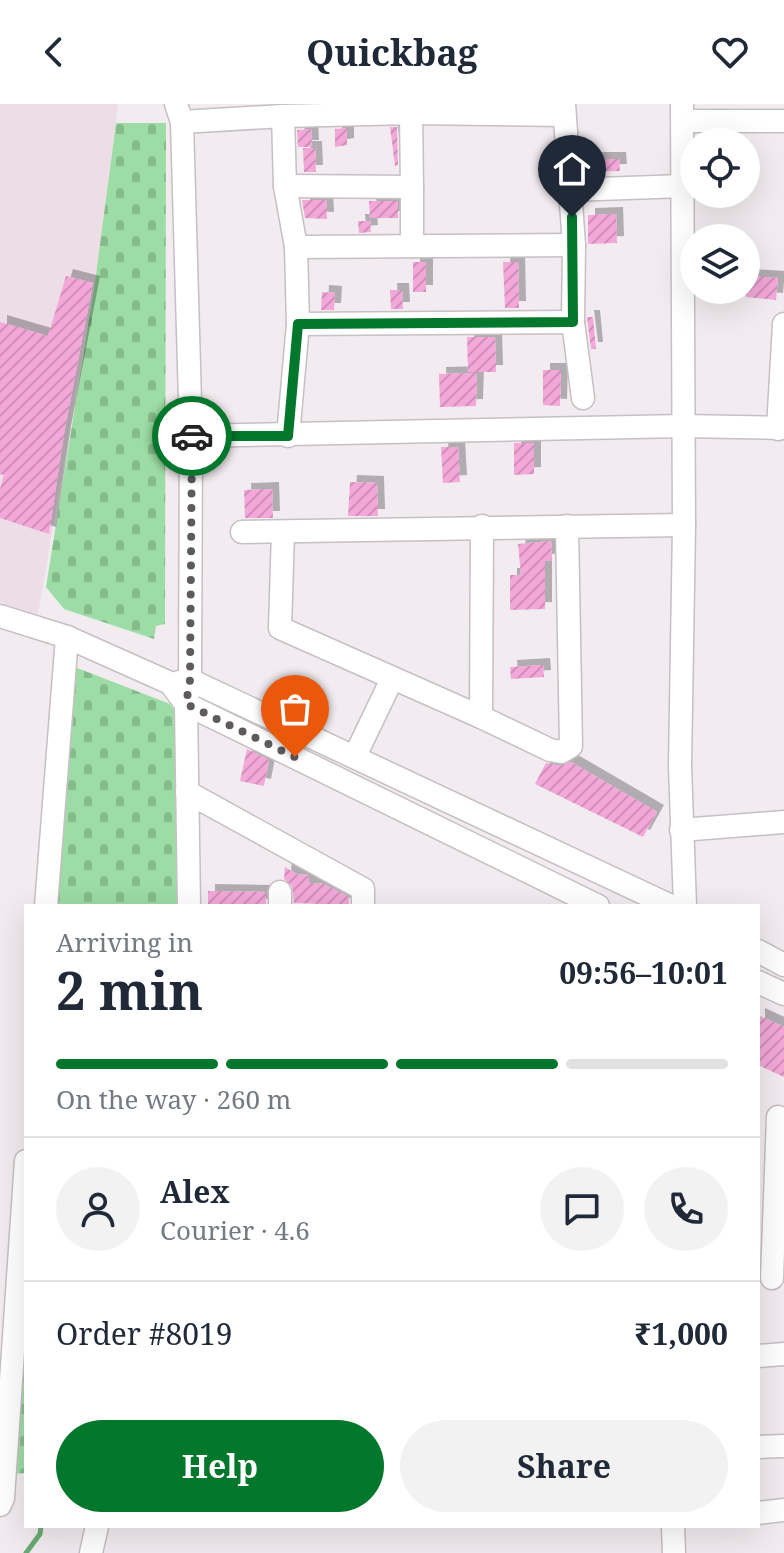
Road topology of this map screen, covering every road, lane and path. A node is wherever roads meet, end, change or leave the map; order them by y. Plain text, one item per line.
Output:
1 (178, 109) edge
2 (335, 109) edge
3 (564, 110) edge
4 (411, 113) junction
5 (682, 113) edge
6 (283, 116) junction
7 (784, 121) edge
8 (285, 186) junction
9 (680, 186) edge
10 (412, 187) junction
11 (570, 190) junction
12 (684, 208) edge
13 (574, 245) junction
14 (412, 246) junction
15 (296, 247) junction
16 (573, 322) junction
17 (298, 324) junction
18 (784, 326) edge
19 (583, 398) dead end
20 (683, 426) junction
21 (781, 428) edge
22 (191, 436) junction
23 (288, 436) junction
24 (684, 525) junction
25 (482, 526) junction
26 (567, 526) junction
27 (242, 532) dead end
28 (283, 532) junction
29 (0, 616) edge
30 (67, 637) junction
31 (392, 679) junction
32 (180, 682) junction
33 (186, 704) junction
34 (481, 717) junction
35 (355, 756) junction
36 (187, 792) junction
37 (784, 822) edge
38 (681, 830) junction
39 (46, 904) edge
40 (189, 904) edge
41 (363, 904) edge
42 (594, 904) edge
43 (667, 904) edge
44 (685, 904) edge
45 (760, 952) edge
46 (784, 965) edge
47 (760, 983) edge
48 (784, 994) edge
49 (773, 1115) edge
50 (24, 1171) edge
51 (10, 1238) edge
52 (771, 1282) edge
53 (784, 1354) edge
54 (760, 1356) edge
55 (7, 1361) edge
56 (784, 1446) edge
57 (760, 1447) edge
58 (12, 1498) edge
59 (784, 1510) edge
60 (760, 1513) edge
61 (97, 1528) edge
62 (673, 1528) edge
63 (91, 1553) edge
64 (674, 1553) edge

1 - 6 street
1 - 22 street
2 - 4 street
2 - 6 street
3 - 4 street
3 - 11 street
4 - 10 street
5 - 7 street
6 - 8 street
8 - 10 street
8 - 15 street
9 - 11 street
10 - 14 street
11 - 13 street
12 - 20 street
13 - 14 street
13 - 16 street
14 - 15 street
15 - 17 street
16 - 17 street
16 - 19 street
17 - 23 street
18 - 21 street
20 - 21 street
20 - 23 street
20 - 24 street
22 - 23 street
22 - 32 street
24 - 26 street
24 - 38 street
25 - 26 street
25 - 28 street
25 - 34 street
26 - 34 street
27 - 28 street
28 - 31 street
29 - 30 street
30 - 32 street
30 - 39 street
31 - 34 street
31 - 35 street
32 - 33 street
32 - 35 street
33 - 36 street
33 - 42 street
35 - 43 street
36 - 40 street
36 - 41 street
37 - 38 street
38 - 44 street
45 - 46 street
47 - 48 street
49 - 52 street
50 - 51 street
51 - 55 street
53 - 54 street
55 - 58 street
56 - 57 street
59 - 60 street
61 - 63 street
62 - 64 street

